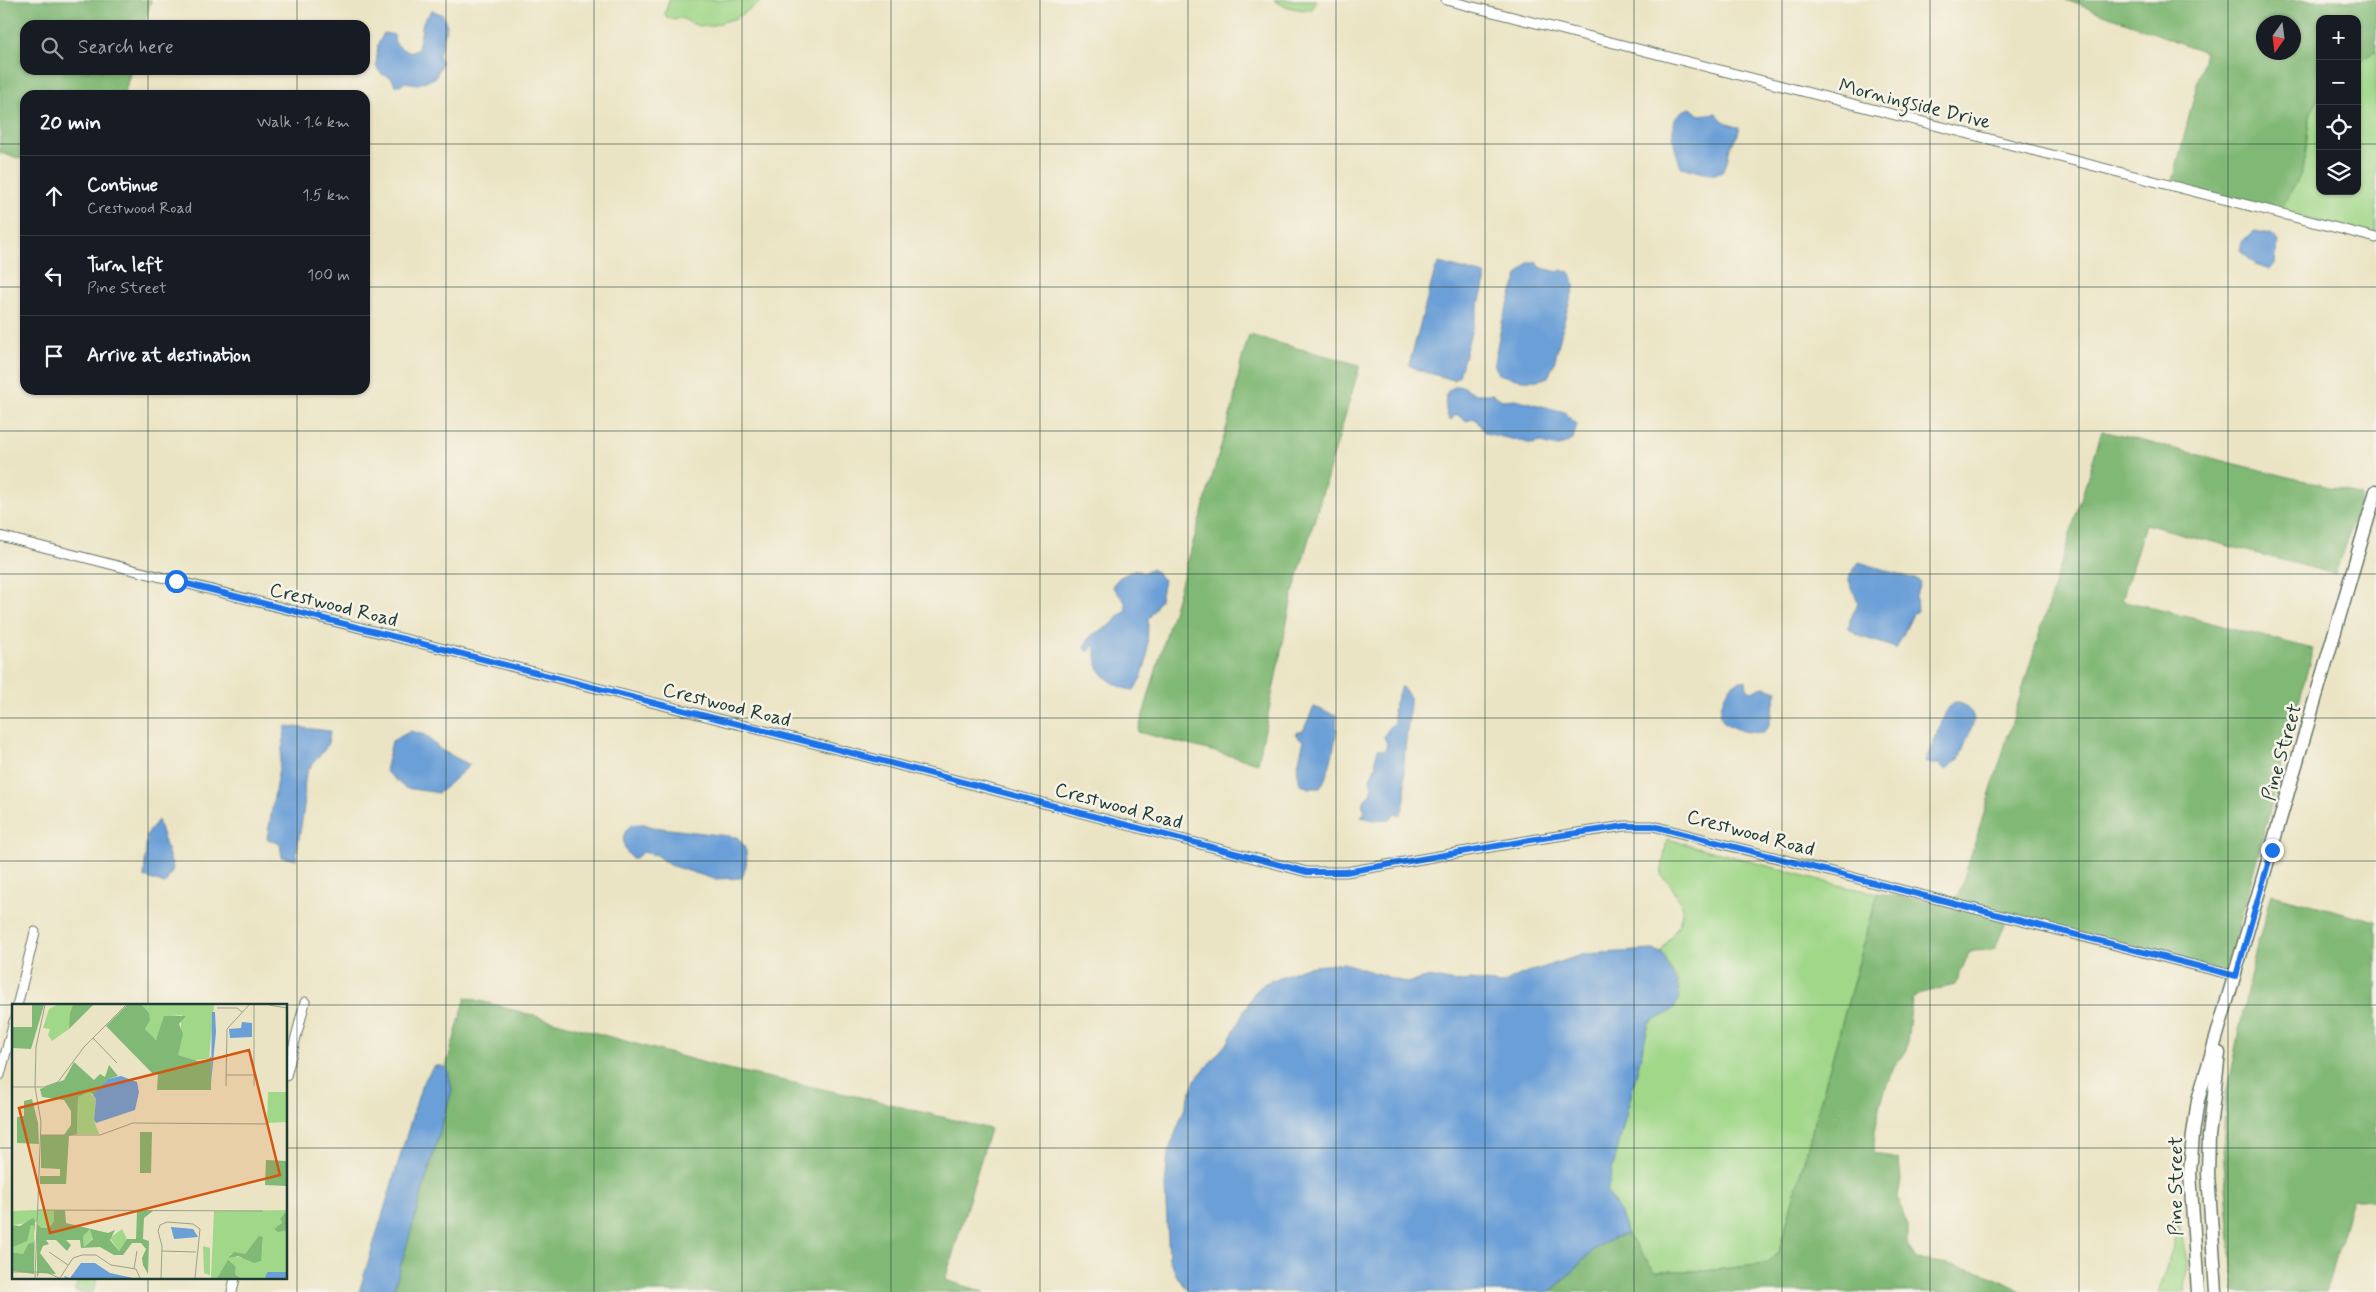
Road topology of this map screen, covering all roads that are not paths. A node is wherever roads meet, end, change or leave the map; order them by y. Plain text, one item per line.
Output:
1 (1446, 0) edge
2 (2376, 238) edge
3 (2376, 491) edge
4 (0, 536) edge
5 (35, 932) dead end
6 (2236, 976) junction
7 (305, 1002) dead end
8 (17, 1004) edge
9 (2222, 1023) junction
10 (12, 1037) edge
11 (288, 1068) edge
12 (0, 1075) edge
13 (2197, 1270) junction
14 (2194, 1292) edge
15 (2198, 1292) edge
16 (2216, 1292) edge

1 - 2 street, Morningside Drive
3 - 6 main road, Pine Street
4 - 6 street, Crestwood Road
5 - 8 street
6 - 9 main road, Pine Street
7 - 11 street
9 - 13 main road, Pine Street
9 - 16 main road, Pine Street
10 - 12 street
13 - 14 main road
13 - 15 main road, Pine Street

